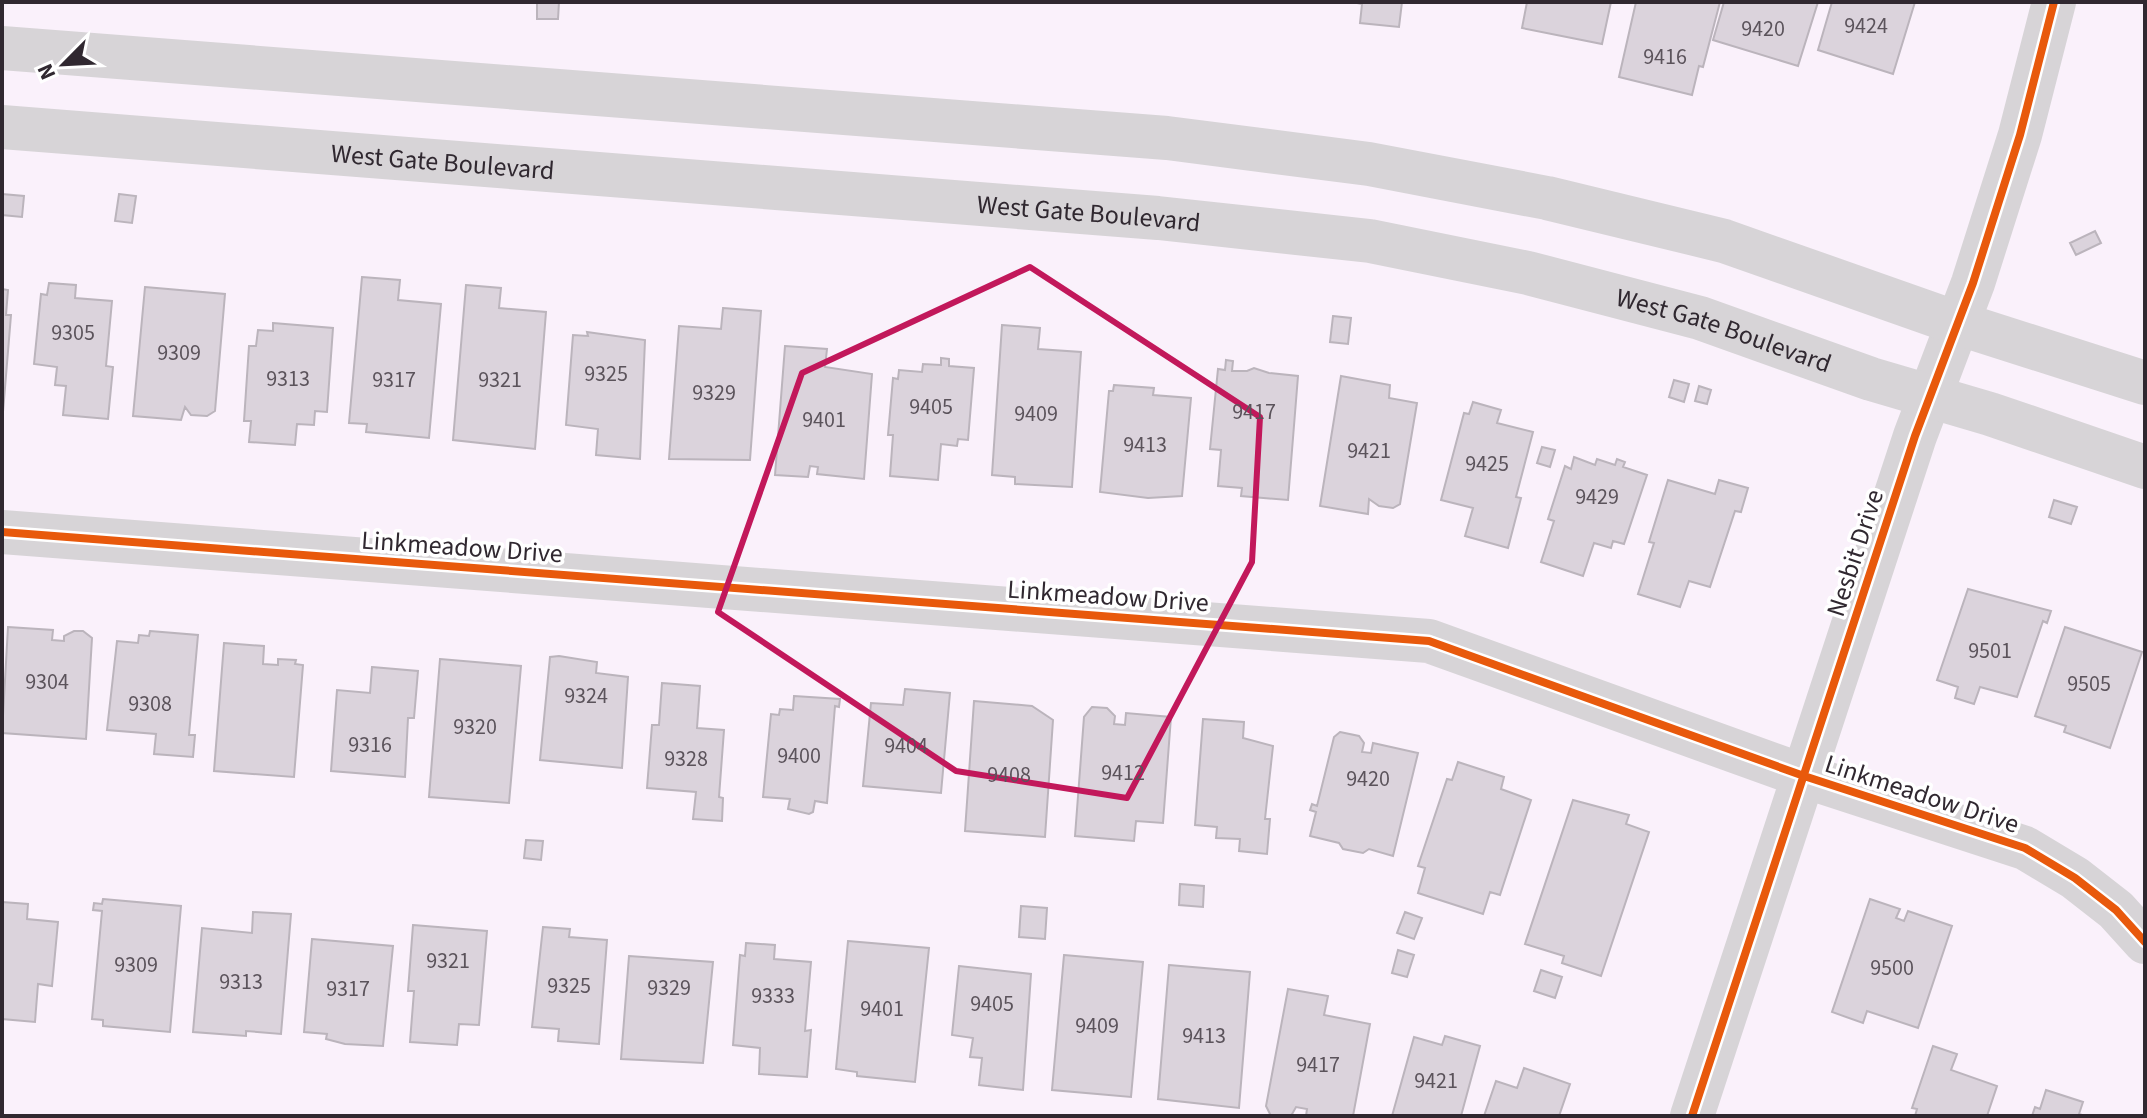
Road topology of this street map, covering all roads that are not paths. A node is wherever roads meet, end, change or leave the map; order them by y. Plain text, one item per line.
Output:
1 (2054, 2) edge
2 (2, 48) edge
3 (2, 127) edge
4 (1957, 323) junction
5 (2145, 383) edge
6 (1930, 396) junction
7 (2145, 467) edge
8 (2, 532) edge
9 (1804, 776) junction
10 (2145, 942) edge
11 (1692, 1116) edge

1 - 4 main road, Nesbit Drive
2 - 4 main road
3 - 6 main road, West Gate Boulevard
4 - 5 main road
4 - 6 main road, Nesbit Drive
6 - 7 main road, West Gate Boulevard
6 - 9 main road, Nesbit Drive
8 - 9 main road, Linkmeadow Drive
9 - 10 main road, Linkmeadow Drive
9 - 11 main road, Nesbit Drive

